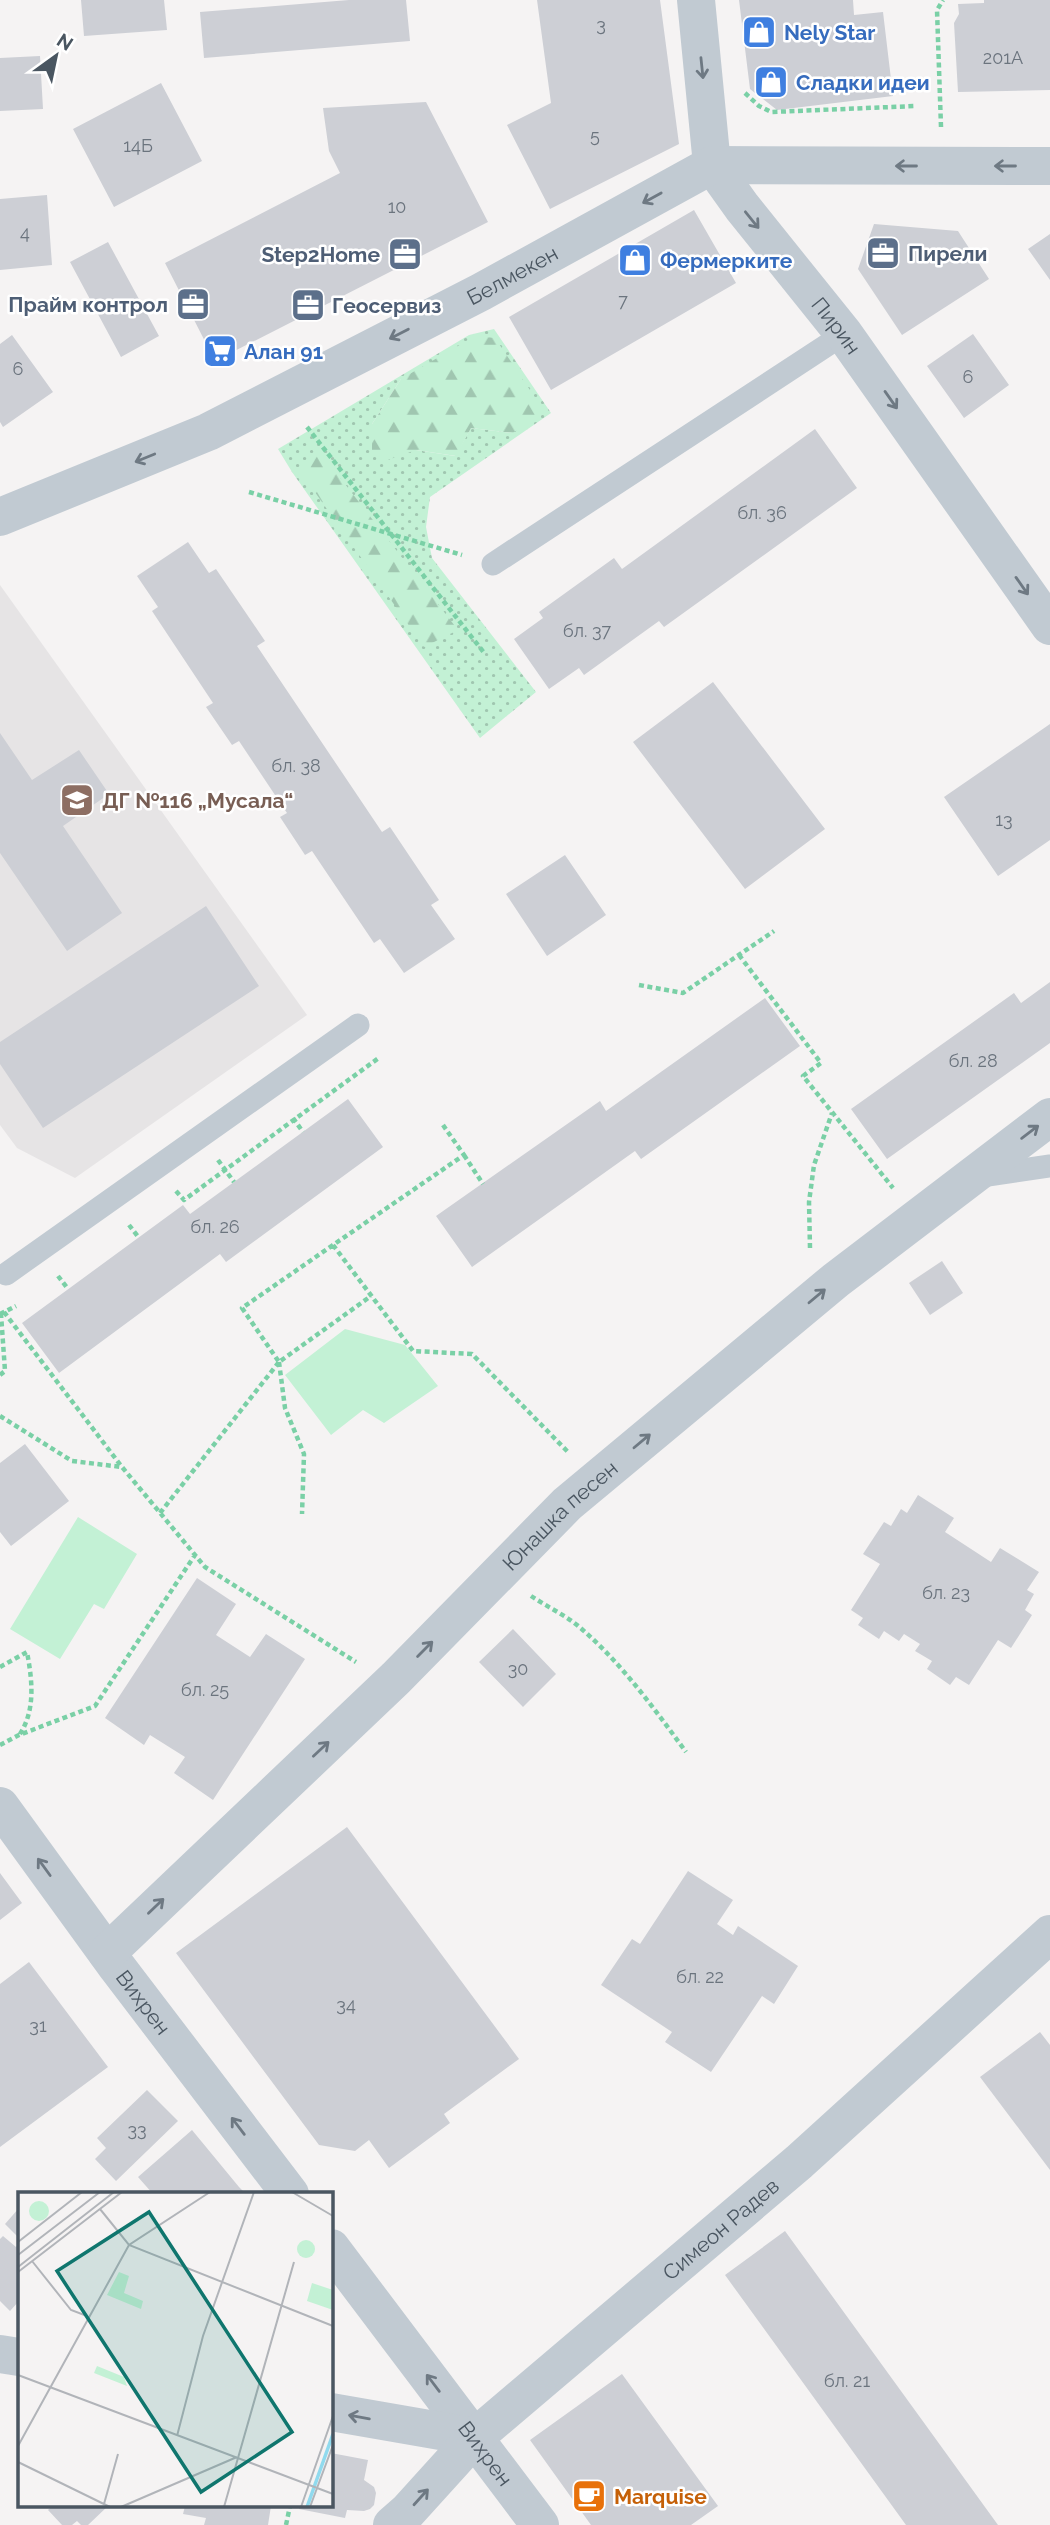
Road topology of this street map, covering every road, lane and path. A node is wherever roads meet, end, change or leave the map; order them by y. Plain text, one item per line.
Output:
1 (696, 0) edge
2 (943, 0) edge
3 (741, 86) dead end
4 (916, 106) dead end
5 (712, 165) junction
6 (943, 165) junction
7 (1050, 166) edge
8 (844, 334) junction
9 (281, 395) junction
10 (248, 492) dead end
11 (1, 515) edge
12 (388, 533) junction
13 (493, 564) joint
14 (1050, 626) edge
15 (485, 654) dead end
16 (774, 931) dead end
17 (739, 955) junction
18 (639, 985) dead end
19 (358, 1025) dead end
20 (380, 1057) dead end
21 (832, 1112) junction
22 (1050, 1117) edge
23 (443, 1125) dead end
24 (464, 1155) junction
25 (1050, 1166) edge
26 (971, 1177) junction
27 (483, 1184) dead end
28 (890, 1185) dead end
29 (184, 1200) dead end
30 (810, 1241) dead end
31 (333, 1245) junction
32 (6, 1274) dead end
33 (371, 1296) junction
34 (3, 1313) edge
35 (279, 1362) junction
36 (0, 1375) edge
37 (0, 1416) edge
38 (122, 1467) junction
39 (596, 1480) junction
40 (160, 1513) junction
41 (302, 1514) dead end
42 (195, 1555) junction
43 (499, 1573) junction
44 (0, 1667) edge
45 (390, 1683) junction
46 (19, 1734) junction
47 (0, 1745) edge
48 (686, 1752) dead end
49 (0, 1806) edge
50 (1050, 1934) edge
51 (107, 1953) junction
52 (288, 2192) edge
53 (332, 2249) edge
54 (0, 2354) edge
55 (18, 2357) edge
56 (332, 2412) edge
57 (475, 2437) junction
58 (392, 2525) edge
59 (540, 2525) edge

1 -> 5 street, Пирин
2 - 6 path
3 - 4 path
6 -> 5 street, Белмекен
5 -> 8 street, Пирин
5 -> 9 street, Белмекен
7 -> 6 street, Белмекен
8 - 13 lane
8 -> 14 street, Пирин
9 -> 11 street, Белмекен
9 - 12 path
10 - 12 path
12 - 13 path
12 - 15 path
16 - 17 path
17 - 18 path
17 - 21 path
19 - 32 lane
20 - 29 path
21 - 28 path
21 - 30 path
26 -> 22 street, Юнашка песен
23 - 24 path
24 - 27 path
24 - 31 path
25 - 26 lane
39 -> 26 street, Юнашка песен
31 - 33 path
31 - 35 path
33 - 35 path
33 - 39 path
34 - 36 path
34 - 38 path
35 - 40 path
35 - 41 path
37 - 38 path
38 - 40 path
39 - 43 street, Юнашка песен
40 - 42 path
42 - 45 path
42 - 46 path
45 -> 43 street, Юнашка песен
43 - 48 path
44 - 46 path
51 -> 45 street, Юнашка песен
46 - 47 path
51 -> 49 street, Вихрен
50 - 57 street, Симеон Радев
52 -> 51 street, Вихрен
57 -> 53 street, Вихрен
54 - 55 street
57 -> 56 street
58 -> 57 street, Симеон Радев
57 - 59 street, Вихрен

